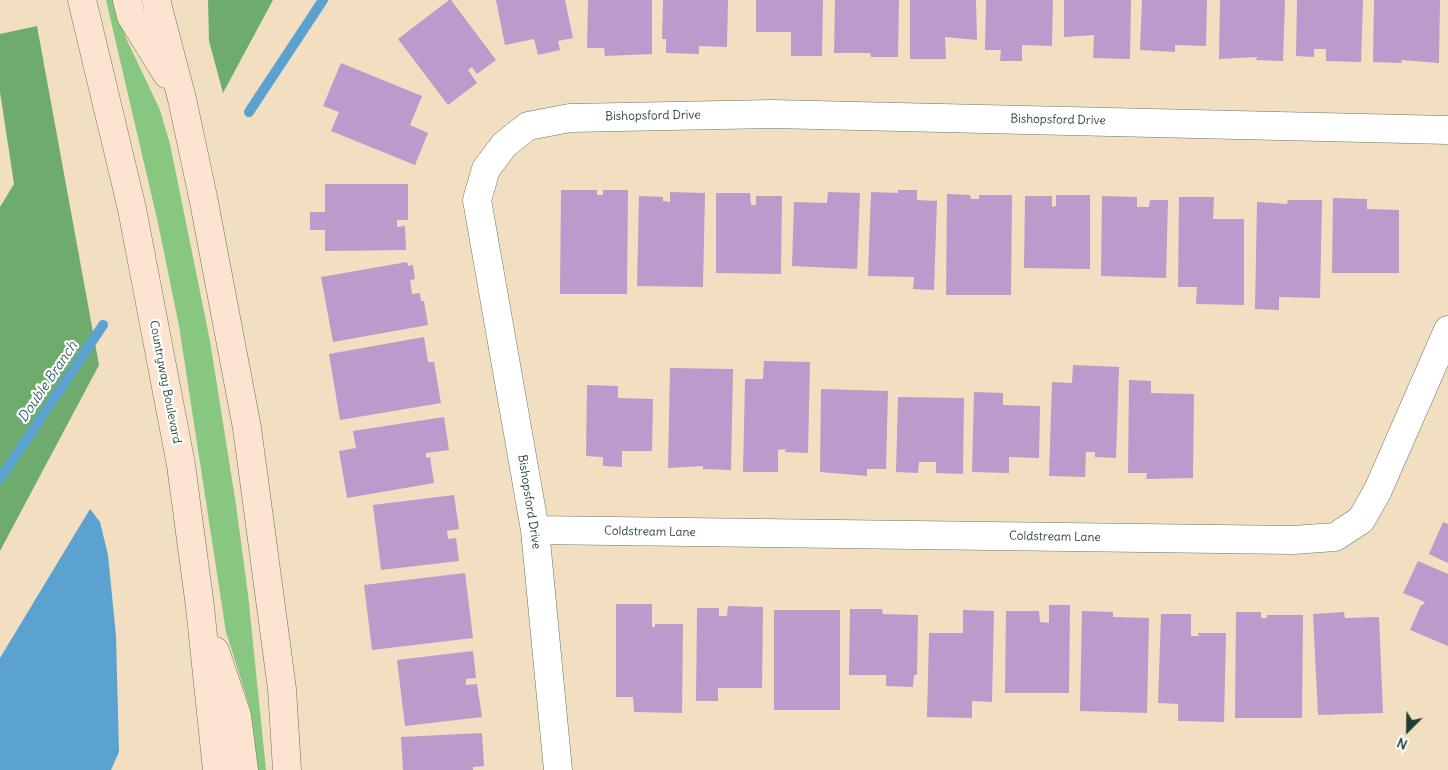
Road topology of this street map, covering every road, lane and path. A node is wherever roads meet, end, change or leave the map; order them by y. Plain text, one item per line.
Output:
1 (82, 0) edge
2 (127, 0) edge
3 (156, 0) edge
4 (182, 99) junction
5 (1448, 130) edge
6 (1448, 330) edge
7 (535, 530) junction
8 (200, 607) junction
9 (218, 770) edge
10 (244, 770) edge
11 (287, 770) edge
12 (558, 770) edge

1 - 8 street, Countryway Boulevard
2 - 4 street
3 - 4 street
4 - 11 street
5 - 7 street, Bishopsford Drive
6 - 7 street, Coldstream Lane
7 - 12 street, Bishopsford Drive
8 - 9 street, Countryway Boulevard
8 - 10 street

